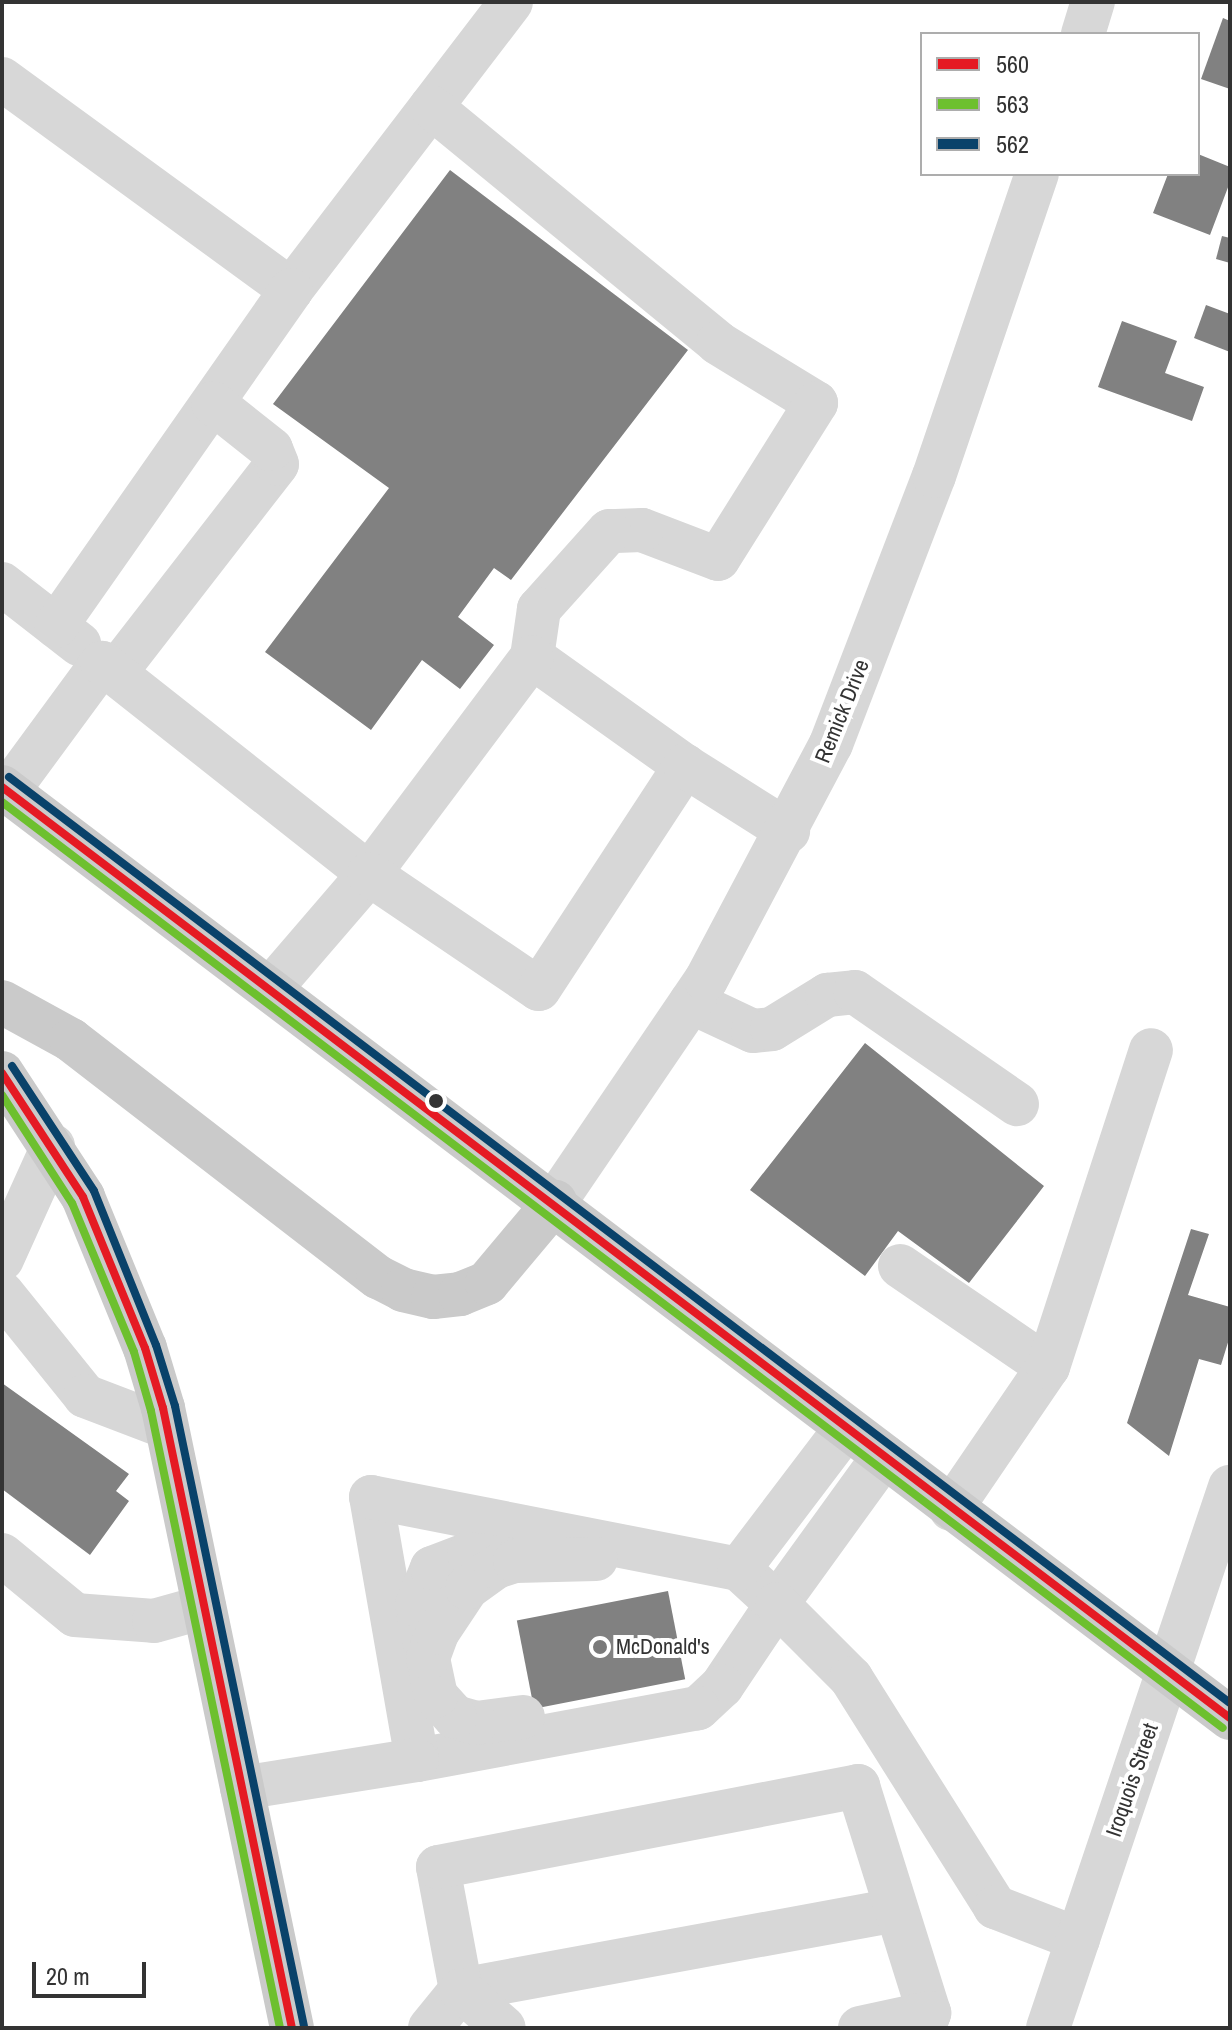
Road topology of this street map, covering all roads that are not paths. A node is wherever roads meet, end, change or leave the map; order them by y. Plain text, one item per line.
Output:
1 (511, 2) edge
2 (1093, 2) edge
3 (1084, 32) edge
4 (2, 79) edge
5 (431, 107) junction
6 (1036, 176) edge
7 (291, 290) junction
8 (213, 403) junction
9 (2, 584) edge
10 (56, 626) junction
11 (532, 657) junction
12 (108, 668) junction
13 (685, 766) junction
14 (5, 789) edge
15 (788, 831) junction
16 (369, 874) junction
17 (271, 988) junction
18 (2, 1002) edge
19 (691, 1002) junction
20 (1151, 1050) dead end
21 (2, 1073) edge
22 (1017, 1104) dead end
23 (53, 1146) junction
24 (555, 1202) junction
25 (2, 1259) edge
26 (900, 1266) dead end
27 (2, 1293) edge
28 (1048, 1367) junction
29 (166, 1427) junction
30 (846, 1428) junction
31 (884, 1456) junction
32 (1230, 1487) edge
33 (951, 1509) junction
34 (638, 1549) junction
35 (2, 1555) edge
36 (739, 1569) junction
37 (777, 1604) junction
38 (204, 1607) junction
39 (1169, 1671) junction
40 (698, 1708) junction
41 (1230, 1718) edge
42 (417, 1760) junction
43 (242, 1788) junction
44 (896, 1910) junction
45 (1078, 1939) junction
46 (461, 1990) junction
47 (927, 2021) edge
48 (292, 2028) edge
49 (430, 2028) edge
50 (504, 2028) edge
51 (860, 2028) edge
52 (1048, 2028) edge

1 - 5 street
2 - 3 street
4 - 7 street
5 - 7 street
5 - 11 street
6 - 15 street, Remick Drive
7 - 8 street
8 - 10 street
8 - 12 street
9 - 10 street
10 - 12 street
11 - 13 street
11 - 16 street
12 - 14 street
12 - 16 street
13 - 15 street
13 - 16 street
14 - 17 main road
15 - 19 street, Remick Drive
16 - 17 street
17 - 24 main road
18 - 24 main road
19 - 22 street
19 - 24 street, Remick Drive
20 - 28 street
21 - 23 main road
23 - 25 street
23 - 29 main road
24 - 30 main road
26 - 28 street
27 - 29 street
28 - 33 street
29 - 38 main road
30 - 31 main road
30 - 36 street
31 - 33 main road
31 - 37 street
32 - 39 street, Iroquois Street
33 - 39 main road
34 - 36 street
34 - 40 street
34 - 42 street
35 - 38 street
36 - 37 street
37 - 40 street
37 - 45 street
38 - 43 main road
39 - 41 main road
39 - 45 street, Iroquois Street
40 - 42 street
42 - 43 street
43 - 48 main road
44 - 46 street
44 - 46 street
44 - 47 street
45 - 52 street, Iroquois Street
46 - 49 street
46 - 50 street
47 - 51 street

